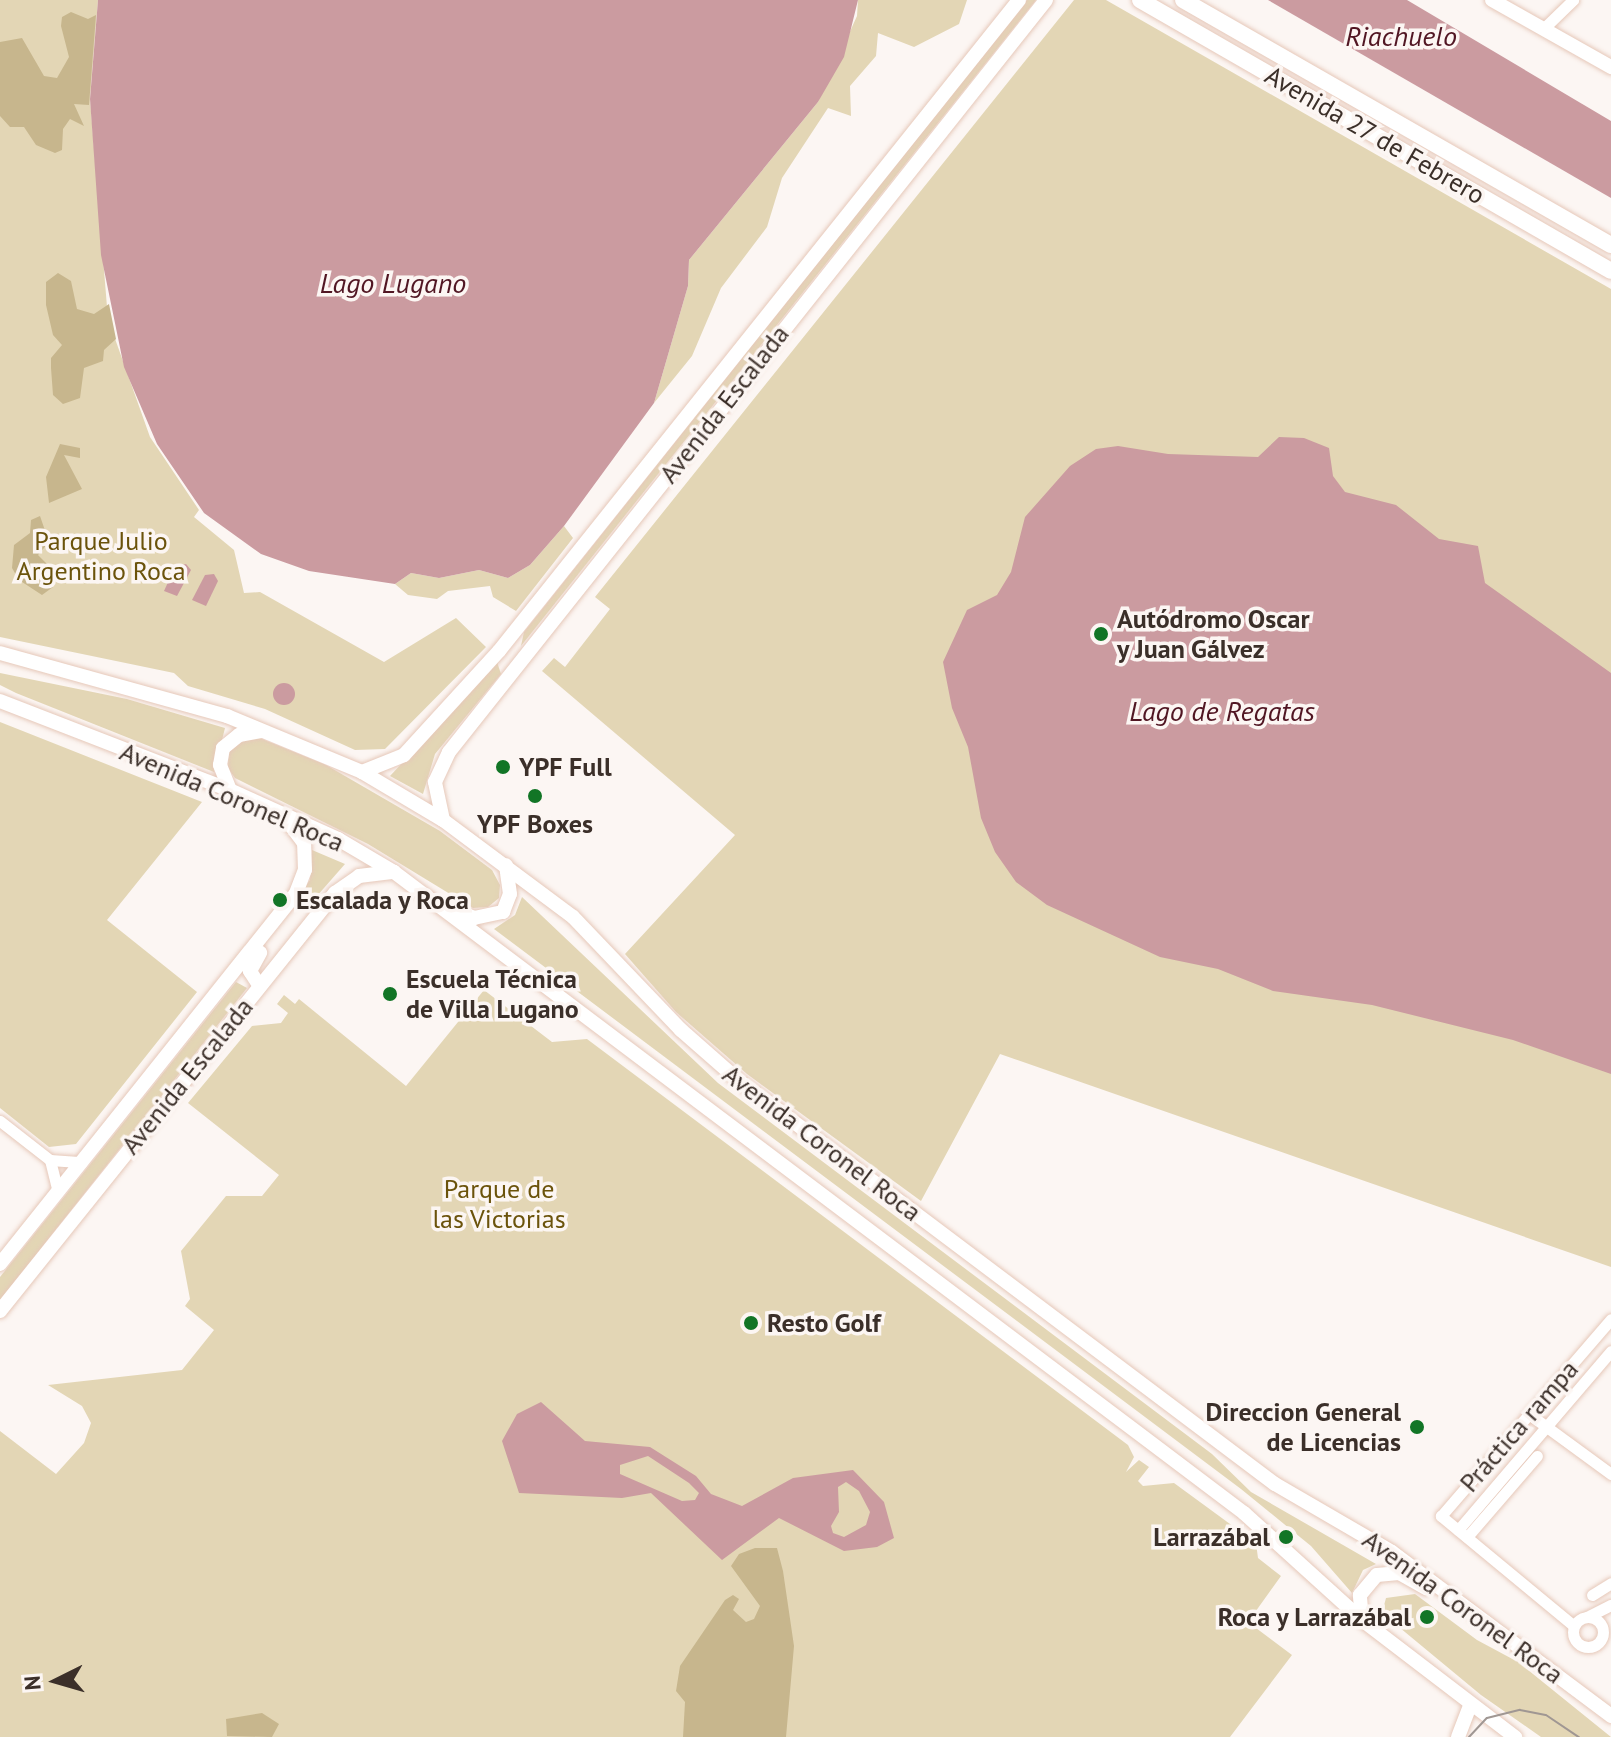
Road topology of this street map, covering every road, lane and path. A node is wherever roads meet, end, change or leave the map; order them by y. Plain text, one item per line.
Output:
1 (1019, 0) edge
2 (1046, 0) edge
3 (1140, 0) edge
4 (1183, 0) edge
5 (1492, 0) edge
6 (1573, 0) edge
7 (1543, 29) junction
8 (1609, 64) edge
9 (1611, 245) edge
10 (1611, 271) edge
11 (499, 651) junction
12 (0, 653) edge
13 (516, 666) junction
14 (0, 701) edge
15 (265, 731) junction
16 (362, 772) junction
17 (230, 790) junction
18 (280, 812) junction
19 (443, 820) junction
20 (506, 865) junction
21 (394, 872) junction
22 (434, 900) junction
23 (284, 911) junction
24 (271, 970) junction
25 (259, 985) junction
26 (0, 1121) edge
27 (50, 1160) junction
28 (82, 1162) junction
29 (58, 1191) junction
30 (0, 1264) edge
31 (0, 1311) edge
32 (1611, 1319) edge
33 (1611, 1351) edge
34 (1529, 1414) junction
35 (1547, 1428) junction
36 (1537, 1456) dead end
37 (1611, 1474) edge
38 (1462, 1533) junction
39 (1611, 1583) edge
40 (1592, 1595) dead end
41 (1452, 1597) junction
42 (1611, 1605) edge
43 (1587, 1617) junction
44 (1611, 1619) edge
45 (1362, 1620) junction
46 (1574, 1626) junction
47 (1603, 1631) junction
48 (1470, 1705) junction
49 (1611, 1716) edge
50 (1507, 1736) edge
51 (1458, 1737) edge

1 - 11 main road, Avenida Escalada
2 - 13 main road, Avenida Escalada
3 - 10 main road, Avenida 27 de Febrero
4 - 9 main road, Avenida 27 de Febrero
5 - 7 main road
6 - 7 street
7 - 8 main road
11 - 13 main road
11 - 16 main road, Avenida Escalada
12 - 15 main road, Avenida Coronel Roca
13 - 19 main road, Avenida Escalada
14 - 17 main road, Avenida Coronel Roca
15 - 16 main road, Avenida Coronel Roca
15 - 17 main road
16 - 19 main road, Avenida Coronel Roca
17 - 18 main road, Avenida Coronel Roca
18 - 21 main road, Avenida Coronel Roca
18 - 23 main road, Avenida Escalada
19 - 20 main road, Avenida Coronel Roca
20 - 22 main road
20 - 41 main road, Avenida Coronel Roca
21 - 22 main road, Avenida Coronel Roca
21 - 24 main road, Avenida Escalada
22 - 45 main road, Avenida Coronel Roca
23 - 24 main road
23 - 25 main road
23 - 28 main road, Avenida Escalada
24 - 25 main road, Avenida Escalada
25 - 31 main road, Avenida Escalada
26 - 27 street
27 - 28 street
27 - 29 street
28 - 29 main road, Avenida Escalada
29 - 30 main road, Avenida Escalada
32 - 34 street, Práctica rampa
33 - 35 street
34 - 35 street
34 - 38 street, Práctica rampa
35 - 37 street
35 - 38 street
36 - 38 street
38 - 46 street
39 - 40 street
41 - 45 main road
41 - 49 main road, Avenida Coronel Roca
42 - 43 street
43 - 46 street
43 - 47 street
44 - 47 street
45 - 48 main road, Avenida Coronel Roca
46 - 47 street
48 - 50 main road, Avenida Coronel Roca
48 - 51 main road

